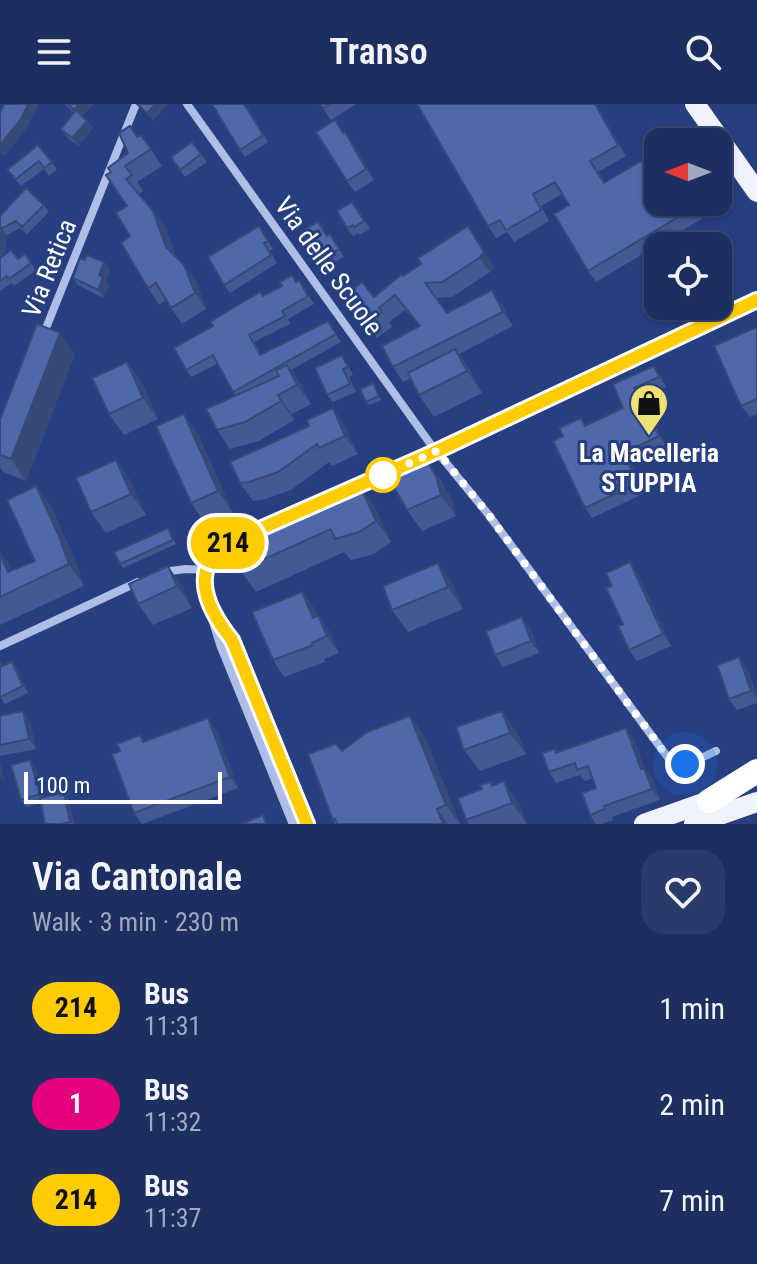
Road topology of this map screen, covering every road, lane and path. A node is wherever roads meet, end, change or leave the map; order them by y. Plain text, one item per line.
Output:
1 (136, 104) edge
2 (187, 104) edge
3 (695, 104) edge
4 (757, 192) edge
5 (757, 300) edge
6 (35, 354) edge
7 (437, 451) junction
8 (205, 570) junction
9 (217, 621) junction
10 (0, 646) edge
11 (716, 751) dead end
12 (757, 771) edge
13 (757, 785) edge
14 (709, 801) junction
15 (757, 802) edge
16 (296, 824) edge
17 (307, 824) edge
18 (644, 824) edge
19 (694, 824) edge

1 - 6 street, Via Retica
2 - 7 street, Via delle Scuole
3 - 4 main road
5 - 7 street
7 - 8 street
7 - 11 street, Via delle Scuole
8 - 9 street
8 - 10 street
9 - 16 street
9 - 17 street
12 - 14 highway
13 - 14 main road
14 - 18 main road
15 - 19 main road

